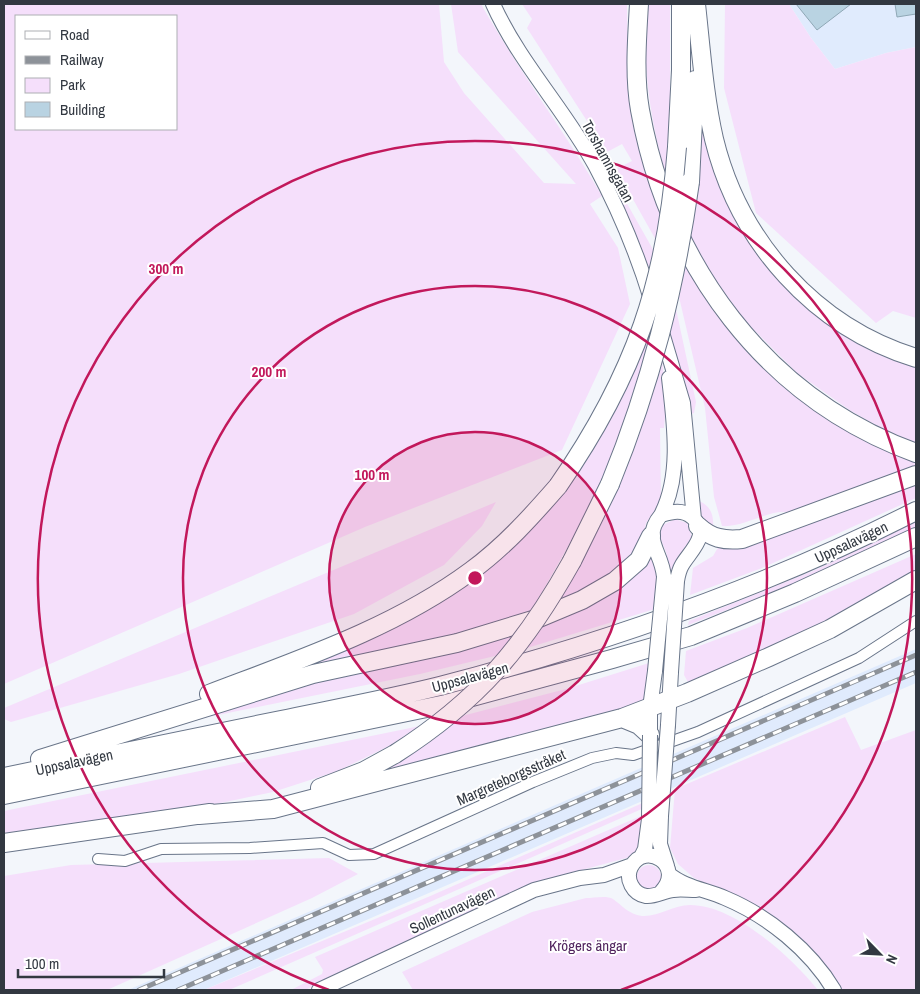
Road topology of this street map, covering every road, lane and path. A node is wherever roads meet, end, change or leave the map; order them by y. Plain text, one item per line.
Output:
1 (493, 4) edge
2 (638, 4) edge
3 (680, 4) edge
4 (695, 4) edge
5 (665, 348) junction
6 (916, 358) edge
7 (916, 453) edge
8 (916, 475) edge
9 (916, 511) edge
10 (661, 515) junction
11 (696, 522) junction
12 (651, 536) junction
13 (916, 537) edge
14 (671, 579) junction
15 (916, 580) edge
16 (916, 621) edge
17 (669, 700) junction
18 (650, 708) junction
19 (622, 718) junction
20 (650, 735) junction
21 (4, 769) edge
22 (4, 777) edge
23 (4, 795) edge
24 (199, 814) junction
25 (655, 818) junction
26 (4, 843) edge
27 (98, 859) dead end
28 (636, 861) junction
29 (668, 870) junction
30 (604, 875) junction
31 (630, 884) junction
32 (704, 890) junction
33 (661, 892) junction
34 (319, 990) edge
35 (834, 990) edge

1 - 5 street, Torshamnsgatan
2 - 7 highway
3 - 21 highway, bridge
4 - 6 highway
4 - 24 highway, bridge
5 - 10 street, Torshamnsgatan
5 - 11 street, Torshamnsgatan
8 - 11 highway
9 - 22 highway, Uppsalavägen
10 - 11 street
10 - 12 street, Torshamnsgatan
11 - 14 street, Torshamnsgatan
12 - 14 street
12 - 21 highway
13 - 23 highway, Uppsalavägen
14 - 17 street, bridge
14 - 18 street, bridge
15 - 17 highway
16 - 27 street, Margreteborgsstråket
17 - 18 highway
17 - 25 street, bridge
18 - 19 highway
18 - 20 street
19 - 20 highway
19 - 24 highway
20 - 25 street, bridge
24 - 26 highway
25 - 28 street
25 - 29 street
28 - 29 street, Sollentunavägen
28 - 30 street, Sollentunavägen
28 - 31 street
29 - 32 street, Sollentunavägen
29 - 33 street
30 - 31 street, Sollentunavägen
30 - 34 street, Sollentunavägen
31 - 33 street, Sollentunavägen
32 - 33 street, Sollentunavägen
32 - 35 street, Sollentunavägen

